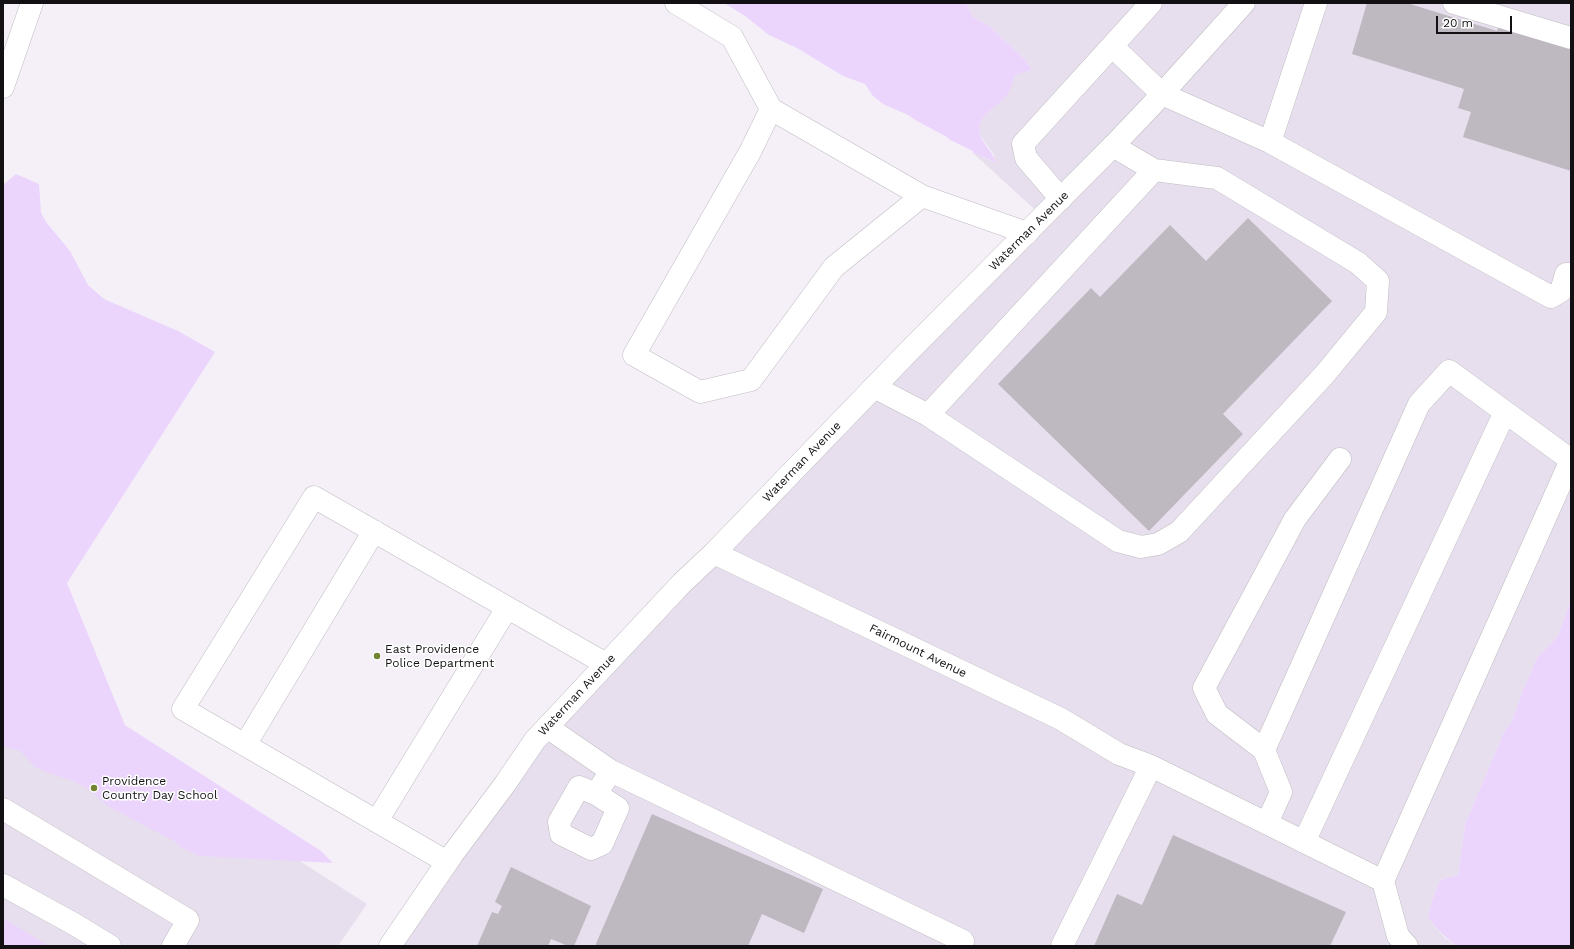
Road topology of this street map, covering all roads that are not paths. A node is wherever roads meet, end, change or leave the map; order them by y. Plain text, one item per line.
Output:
1 (32, 3) edge
2 (676, 3) edge
3 (1151, 3) edge
4 (1244, 3) edge
5 (1316, 3) edge
6 (1454, 3) edge
7 (1571, 38) edge
8 (1112, 46) junction
9 (3, 87) edge
10 (1162, 94) junction
11 (771, 109) junction
12 (1270, 142) junction
13 (1113, 146) junction
14 (1154, 170) junction
15 (922, 196) junction
16 (1061, 200) junction
17 (1027, 233) junction
18 (1571, 274) edge
19 (874, 387) junction
20 (1505, 412) junction
21 (928, 415) junction
22 (1340, 459) dead end
23 (374, 531) junction
24 (714, 553) junction
25 (507, 608) junction
26 (606, 664) junction
27 (547, 727) junction
28 (245, 745) junction
29 (1264, 750) junction
30 (1151, 766) junction
31 (611, 771) junction
32 (596, 794) dead end
33 (3, 809) edge
34 (376, 821) junction
35 (1267, 823) junction
36 (1304, 842) junction
37 (447, 862) junction
38 (1382, 881) junction
39 (3, 884) edge
40 (110, 946) edge
41 (173, 946) edge
42 (390, 946) edge
43 (961, 946) edge
44 (1062, 946) edge
45 (1407, 946) edge

1 - 9 main road
2 - 11 main road
3 - 8 main road
4 - 10 main road, Waterman Avenue
5 - 12 main road
6 - 7 main road
8 - 10 main road
8 - 16 main road
10 - 12 main road
10 - 13 main road, Waterman Avenue
11 - 15 main road
11 - 15 main road
12 - 18 main road
13 - 14 main road
13 - 16 main road, Waterman Avenue
14 - 21 main road
14 - 21 main road
15 - 17 main road
16 - 17 main road, Waterman Avenue
17 - 19 main road, Waterman Avenue
19 - 21 main road
19 - 24 main road, Waterman Avenue
20 - 29 main road
20 - 36 main road
20 - 38 main road
22 - 29 main road
23 - 25 main road
23 - 28 main road
23 - 28 main road
24 - 26 main road, Waterman Avenue
24 - 30 main road, Fairmount Avenue
25 - 26 main road
25 - 34 main road
26 - 27 main road, Waterman Avenue
27 - 31 main road
27 - 37 main road, Waterman Avenue
28 - 34 main road
29 - 35 main road
30 - 35 main road, Fairmount Avenue
30 - 44 main road
31 - 32 main road
31 - 43 main road
33 - 41 main road
34 - 37 main road
35 - 36 main road, Fairmount Avenue
36 - 38 main road, Fairmount Avenue
37 - 42 main road, Waterman Avenue
38 - 45 main road
39 - 40 main road

